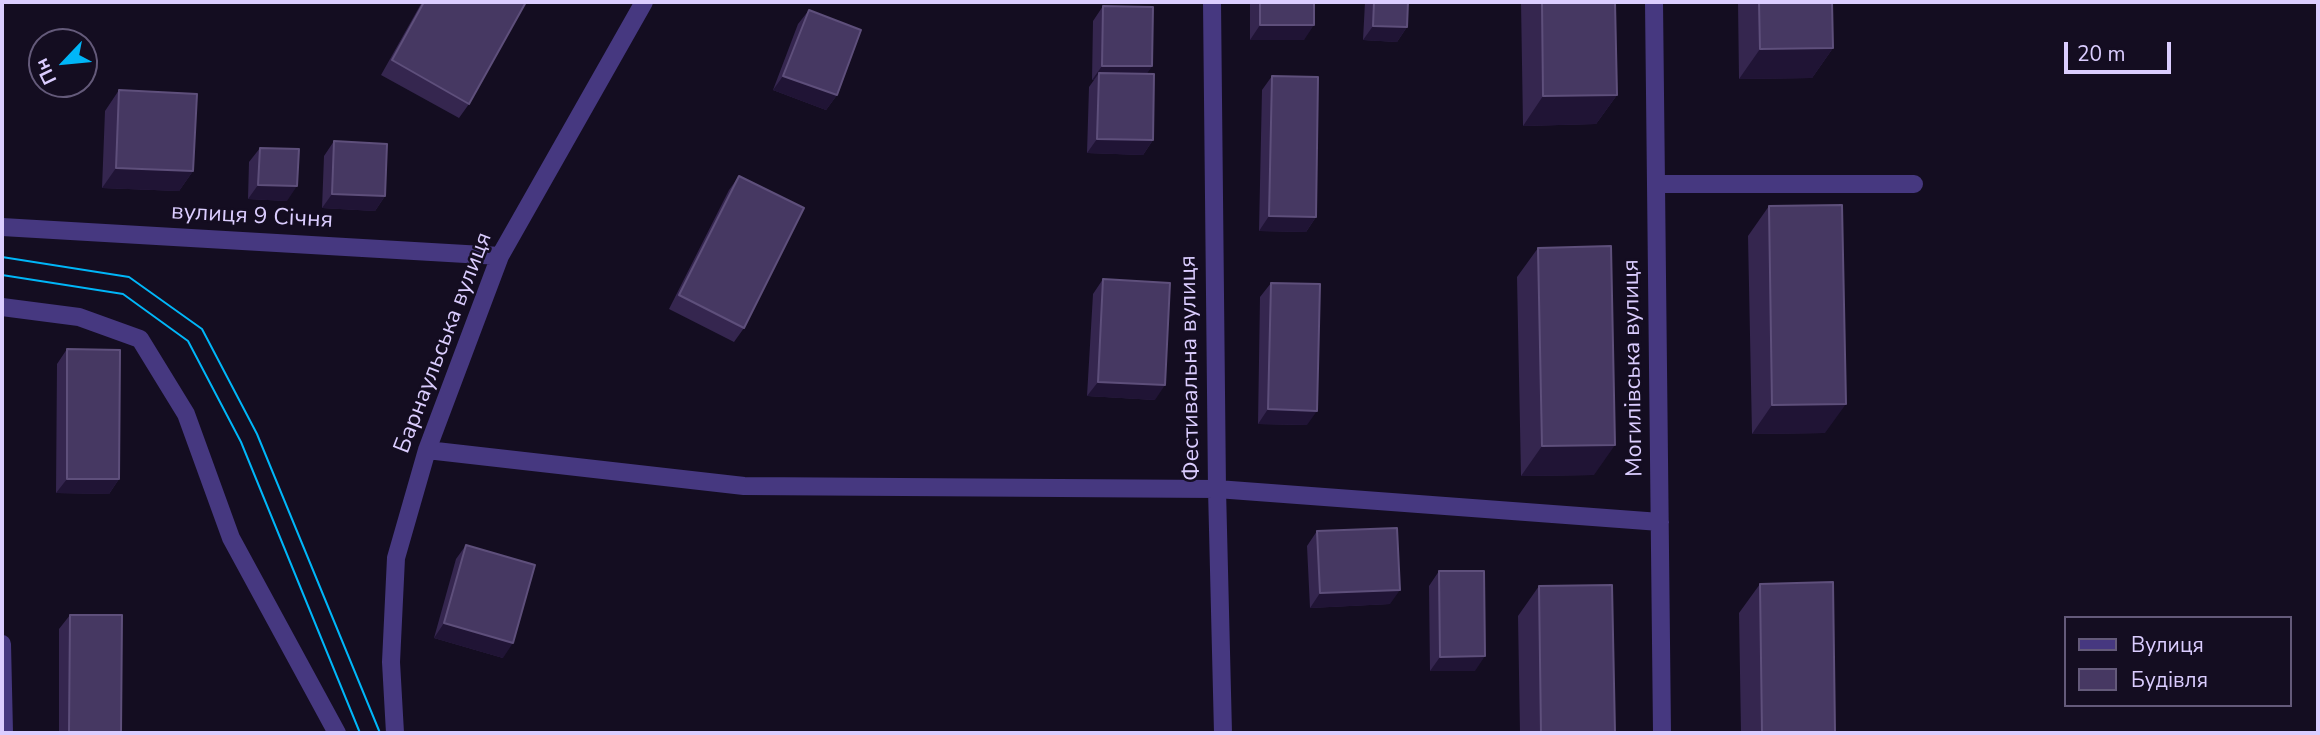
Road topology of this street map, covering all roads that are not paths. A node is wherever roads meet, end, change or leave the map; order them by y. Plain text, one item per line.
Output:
1 (644, 2) edge
2 (1212, 2) edge
3 (1654, 2) edge
4 (1656, 184) junction
5 (1914, 184) dead end
6 (2, 227) edge
7 (500, 256) junction
8 (2, 307) edge
9 (427, 450) junction
10 (1217, 489) junction
11 (1660, 522) junction
12 (2, 644) edge
13 (4, 733) edge
14 (337, 733) edge
15 (395, 733) edge
16 (1223, 733) edge
17 (1662, 733) edge

1 - 7 street, Барнаульська вулиця
2 - 10 street, Фестивальна вулиця
3 - 4 street, Могилівська вулиця
4 - 5 street
4 - 11 street, Могилівська вулиця
6 - 7 street, вулиця 9 Січня
7 - 9 street, Барнаульська вулиця
8 - 14 street
9 - 10 street
9 - 15 street, Барнаульська вулиця
10 - 11 street
10 - 16 street, Фестивальна вулиця
11 - 17 street, Могилівська вулиця
12 - 13 street

